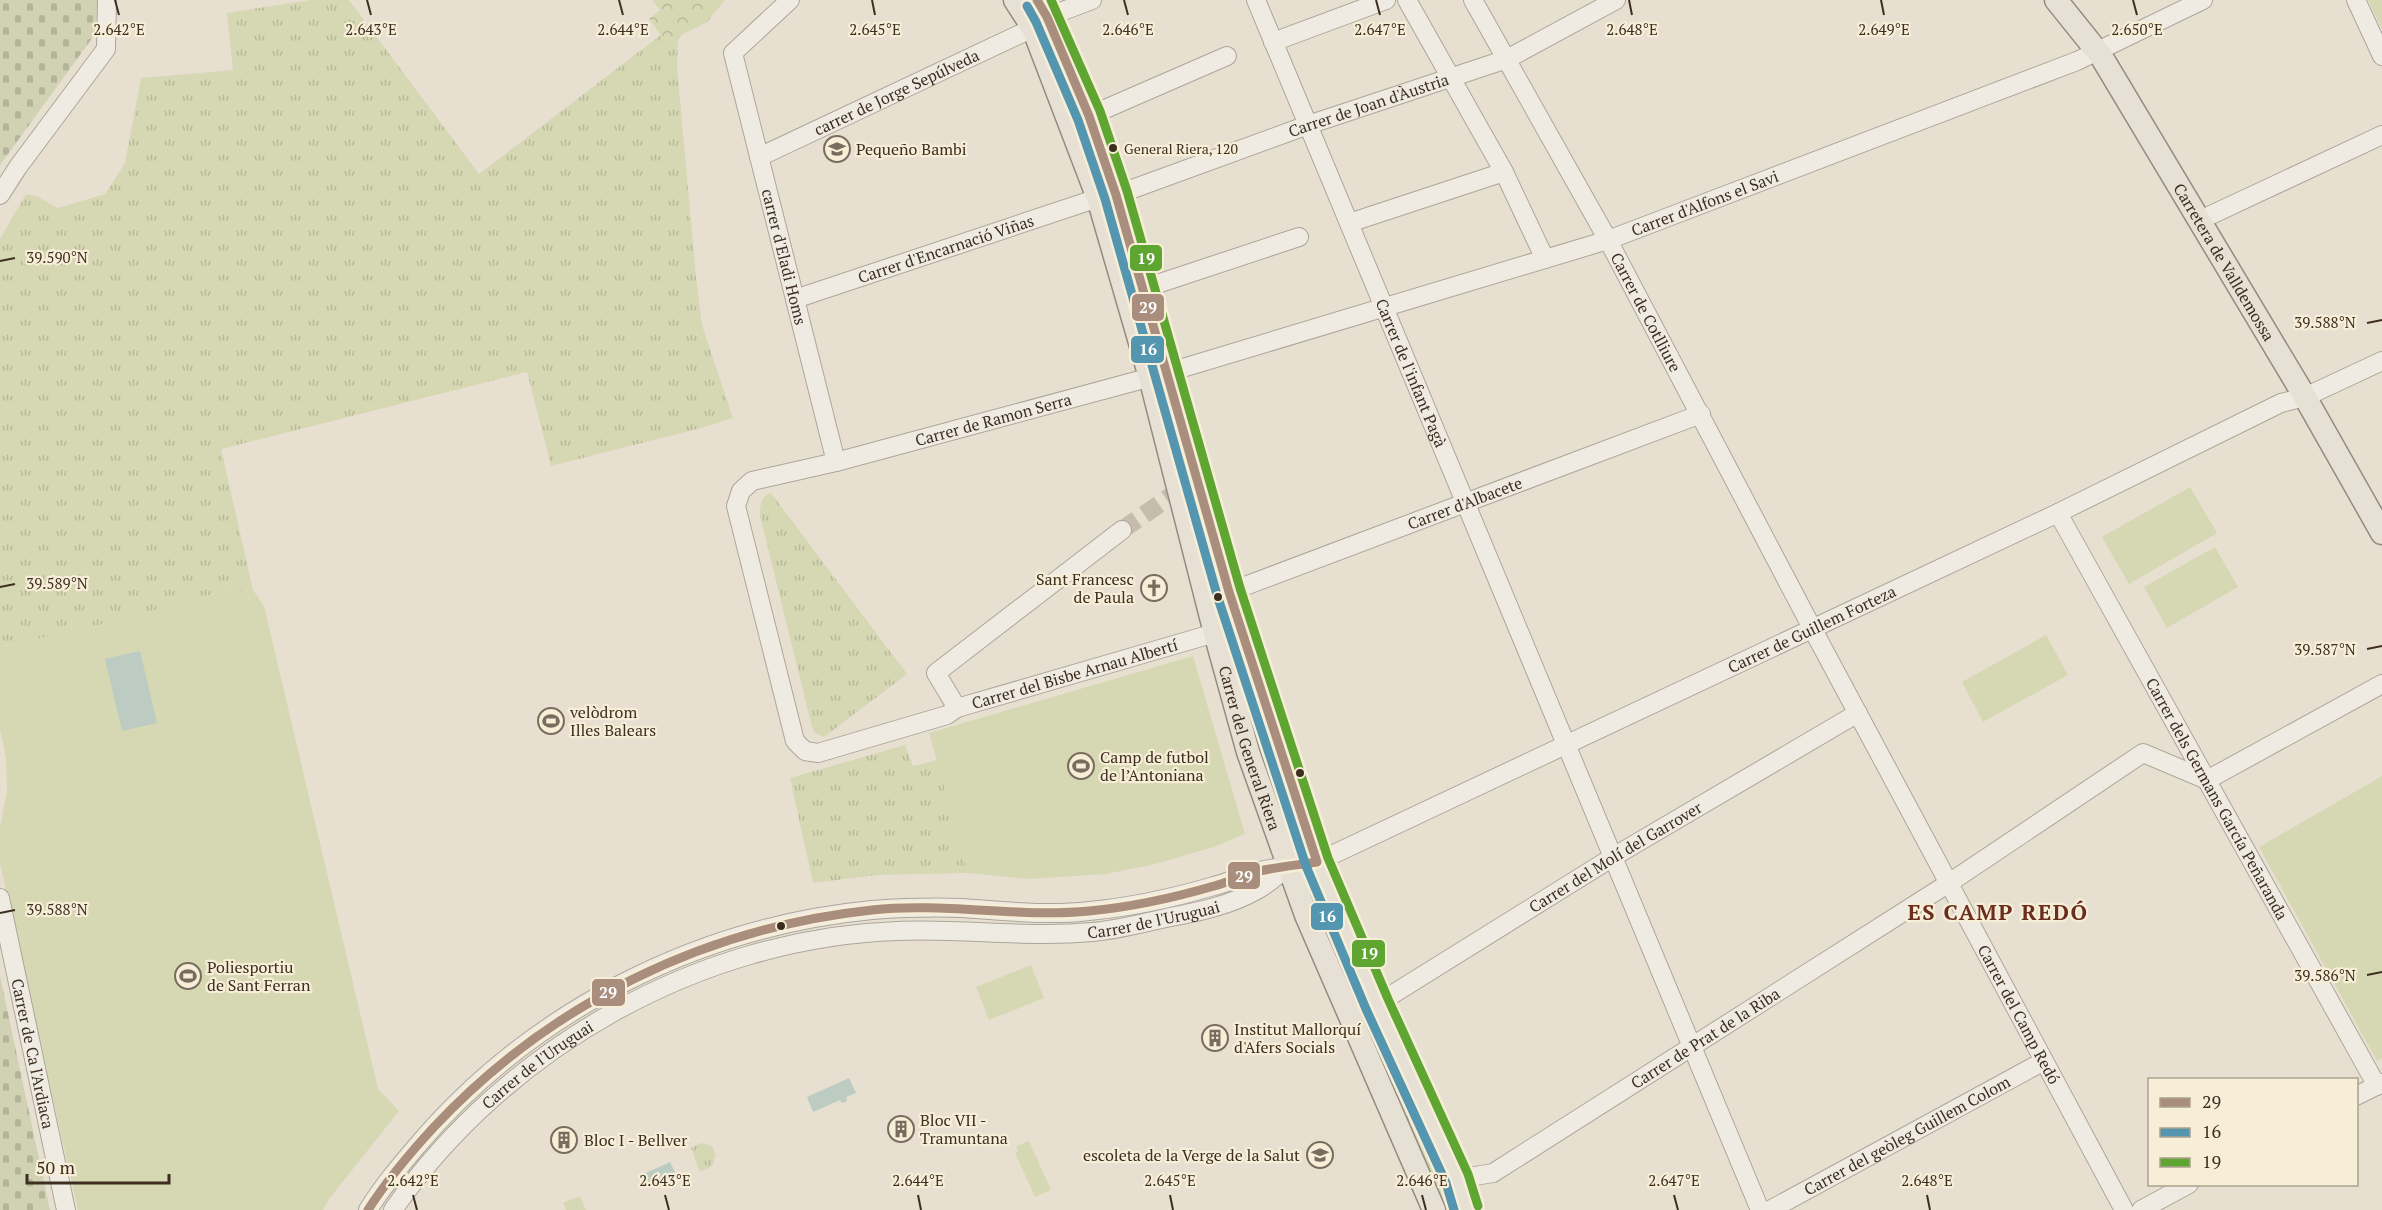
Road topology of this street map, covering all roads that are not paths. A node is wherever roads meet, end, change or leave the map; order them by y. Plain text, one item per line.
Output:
1 (107, 0) edge
2 (790, 0) edge
3 (1015, 0) edge
4 (1092, 0) edge
5 (1256, 0) edge
6 (1386, 0) edge
7 (1407, 0) edge
8 (1473, 0) edge
9 (1616, 0) edge
10 (2056, 0) edge
11 (2203, 0) edge
12 (2356, 0) edge
13 (1039, 15) edge
14 (1274, 42) junction
15 (2097, 51) junction
16 (2382, 56) edge
17 (1227, 57) dead end
18 (1507, 59) junction
19 (1453, 79) junction
20 (1089, 116) junction
21 (1308, 125) junction
22 (2382, 135) edge
23 (759, 157) junction
24 (1504, 172) junction
25 (0, 195) edge
26 (1107, 197) junction
27 (2198, 221) junction
28 (1349, 223) junction
29 (1299, 237) dead end
30 (1608, 240) junction
31 (1545, 259) junction
32 (1143, 289) junction
33 (795, 299) junction
34 (1384, 308) junction
35 (2382, 361) edge
36 (1158, 375) junction
37 (2305, 397) junction
38 (1701, 414) junction
39 (836, 462) junction
40 (1465, 504) junction
41 (2058, 513) junction
42 (1122, 530) tunnel mouth
43 (2382, 532) edge
44 (1228, 592) junction
45 (1812, 628) junction
46 (1215, 633) junction
47 (2382, 684) edge
48 (957, 708) junction
49 (1858, 713) junction
50 (1567, 745) junction
51 (2206, 780) junction
52 (1613, 857) junction
53 (1317, 862) junction
54 (1288, 866) junction
55 (1949, 884) junction
56 (0, 898) edge
57 (1377, 1004) junction
58 (1692, 1046) junction
59 (2044, 1061) junction
60 (2379, 1084) edge
61 (2358, 1095) edge
62 (1457, 1179) junction
63 (2187, 1186) edge
64 (66, 1210) edge
65 (368, 1210) edge
66 (393, 1210) edge
67 (1434, 1210) edge
68 (1467, 1210) edge
69 (1760, 1210) edge
70 (1770, 1210) edge
71 (2124, 1210) edge
72 (2141, 1210) edge

1 - 25 street
2 - 23 street, carrer d'Eladi Homs
3 - 13 main road, Carrer del General Riera
4 - 13 street, carrer de Jorge Sepúlveda
5 - 14 street, Carrer de l'infant Pagà
6 - 14 street
7 - 19 street
8 - 18 street, Carrer de Cotlliure
9 - 18 street, Carrer de Joan d'Àustria
10 - 15 main road, Carretera de Valldemossa
11 - 15 street, Carrer d'Alfons el Savi
12 - 16 street
13 - 20 main road, Carrer del General Riera
13 - 23 street, carrer de Jorge Sepúlveda
13 - 26 main road, Carrer del General Riera
14 - 21 street, Carrer de l'infant Pagà
15 - 27 main road, Carretera de Valldemossa
15 - 30 street, Carrer d'Alfons el Savi
17 - 20 street
18 - 19 street, Carrer de Joan d'Àustria
18 - 30 street, Carrer de Cotlliure
19 - 21 street, Carrer de Joan d'Àustria
19 - 24 street
20 - 26 main road, Carrer del General Riera
21 - 26 street, Carrer de Joan d'Àustria
21 - 28 street, Carrer de l'infant Pagà
22 - 27 street
23 - 33 street, carrer d'Eladi Homs
24 - 28 street
24 - 31 street
26 - 32 main road, Carrer del General Riera
26 - 33 street, Carrer d'Encarnació Viñas
26 - 36 main road, Carrer del General Riera
27 - 37 main road, Carretera de Valldemossa
28 - 34 street, Carrer de l'infant Pagà
29 - 32 street
30 - 31 street, Carrer d'Alfons el Savi
30 - 38 street, Carrer de Cotlliure
31 - 34 street, Carrer d'Alfons el Savi
32 - 36 main road, Carrer del General Riera
33 - 39 street, carrer d'Eladi Homs
34 - 36 street, Carrer d'Alfons el Savi
34 - 40 street, Carrer de l'infant Pagà
35 - 37 street, Carrer de Guillem Forteza
36 - 39 street, Carrer de Ramon Serra
36 - 44 main road, Carrer del General Riera
36 - 46 main road, Carrer del General Riera
37 - 41 street, Carrer de Guillem Forteza
37 - 43 main road, Carretera de Valldemossa
38 - 40 street, Carrer d'Albacete
38 - 45 street, Carrer de Cotlliure
39 - 48 street, Carrer de Ramon Serra
40 - 44 street, Carrer d'Albacete
40 - 50 street, Carrer de l'infant Pagà
41 - 45 street, Carrer de Guillem Forteza
41 - 51 street, Carrer dels Germans García Peñaranda
42 - 48 street, Carrer del Bisbe Arnau Albertí
44 - 53 main road, Carrer del General Riera
45 - 49 street, Carrer del Camp Redó
45 - 50 street, Carrer de Guillem Forteza
46 - 48 street, Carrer del Bisbe Arnau Albertí
46 - 54 main road, Carrer del General Riera
47 - 51 street
49 - 52 street, Carrer del Molí del Garrover
49 - 55 street, Carrer del Camp Redó
50 - 52 street, Carrer de l'infant Pagà
50 - 53 street, Carrer de Guillem Forteza
51 - 55 street, Carrer de Prat de la Riba
51 - 60 street, Carrer dels Germans García Peñaranda
52 - 57 street, Carrer del Molí del Garrover
52 - 58 street, Carrer de l'infant Pagà
53 - 54 street, Carrer de Guillem Forteza
53 - 57 main road, Carrer del General Riera
54 - 65 street, Carrer de l'Uruguai
54 - 66 street, Carrer de l'Uruguai
54 - 67 main road, Carrer del General Riera
55 - 58 street, Carrer de Prat de la Riba
55 - 59 street, Carrer del Camp Redó
56 - 64 street, Carrer de Ca l'Ardiaca
57 - 62 main road, Carrer del General Riera
58 - 62 street, Carrer de Prat de la Riba
58 - 69 street, Carrer de l'infant Pagà
59 - 70 street, Carrer del geòleg Guillem Colom
59 - 71 street, Carrer del Camp Redó
60 - 61 street
62 - 68 main road, Carrer del General Riera
63 - 72 street

